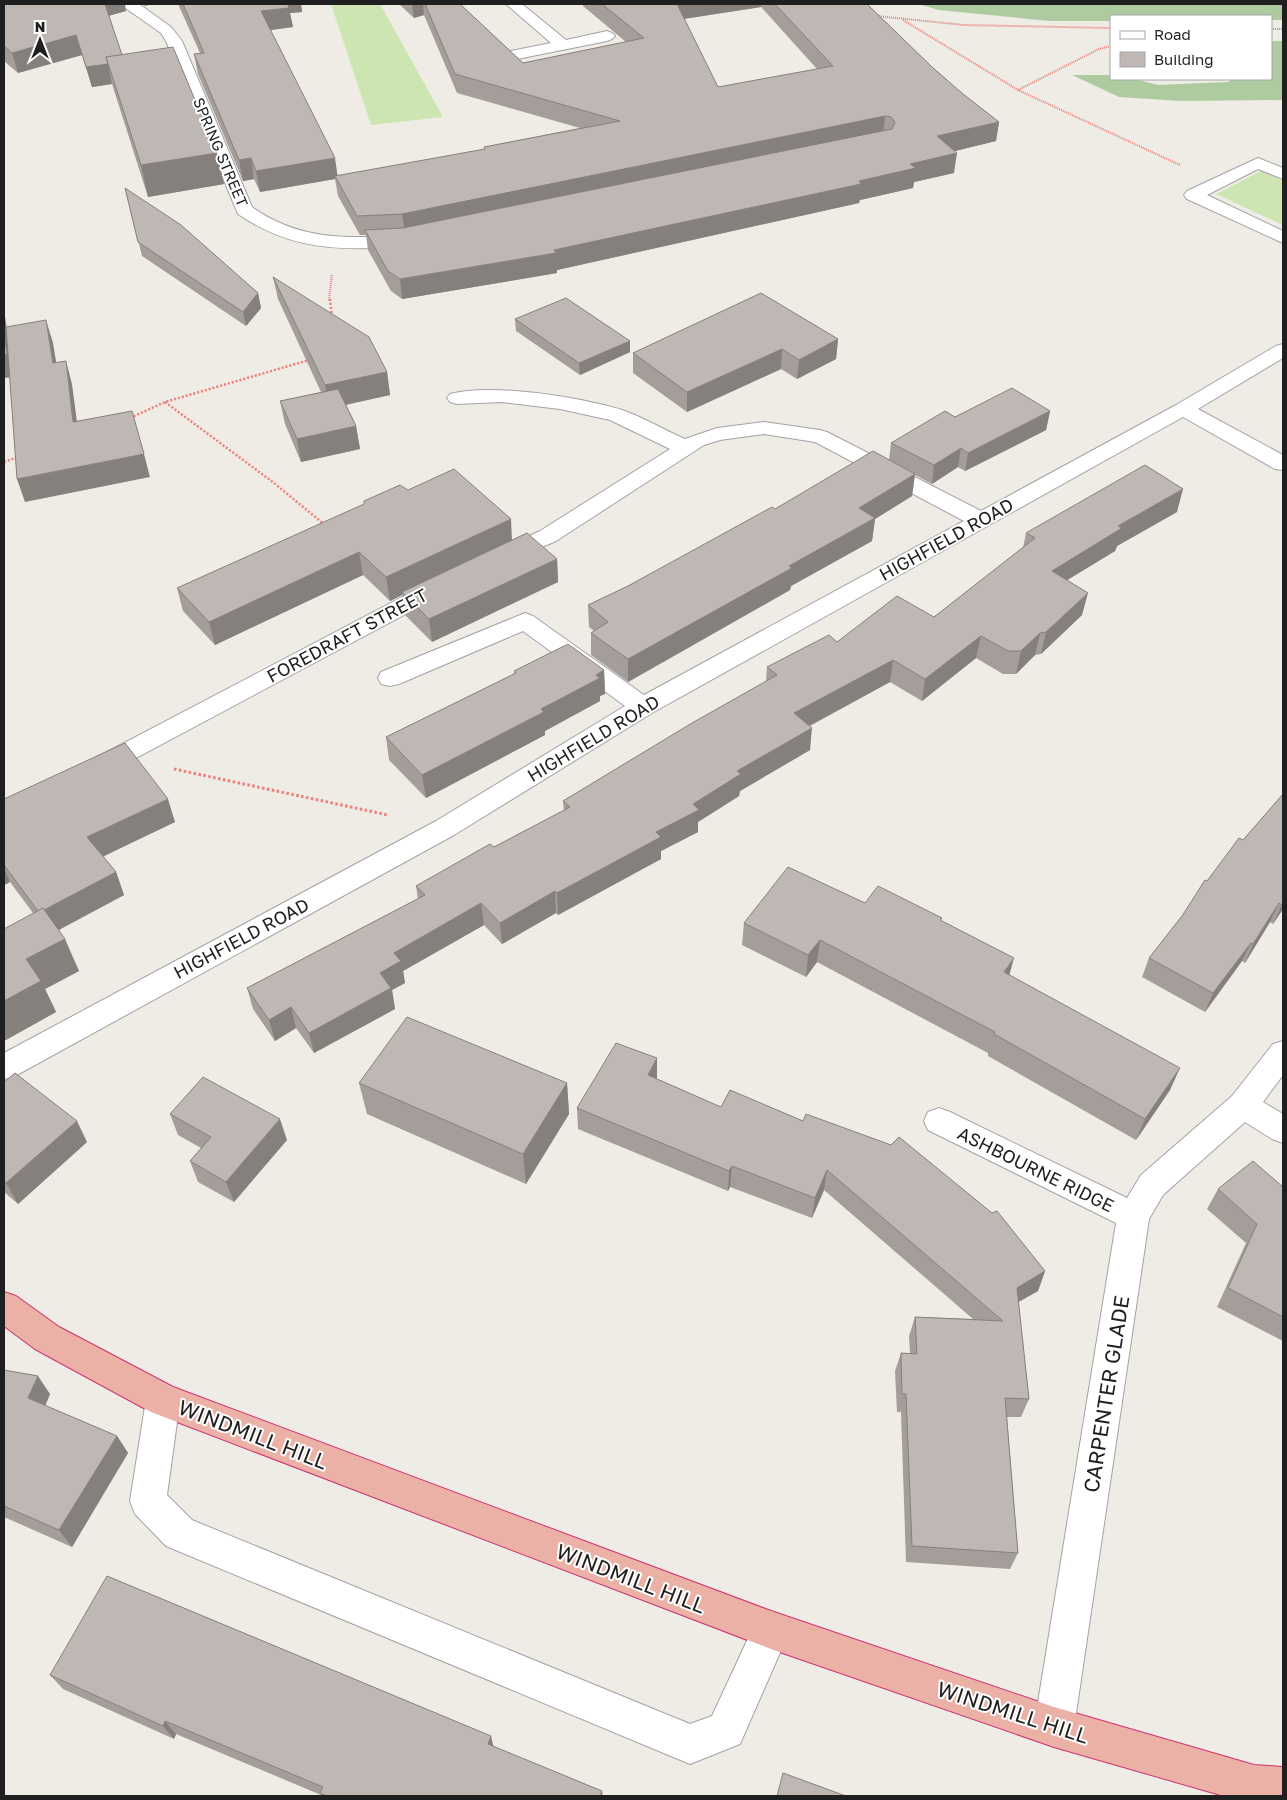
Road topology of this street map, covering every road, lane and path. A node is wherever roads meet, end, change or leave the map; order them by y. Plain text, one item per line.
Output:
1 (129, 4) edge
2 (513, 4) edge
3 (875, 16) edge
4 (903, 20) junction
5 (1110, 28) edge
6 (607, 36) dead end
7 (562, 44) junction
8 (1110, 46) edge
9 (516, 54) edge
10 (1018, 90) junction
11 (1283, 174) edge
12 (1219, 182) junction
13 (424, 237) edge
14 (1283, 238) edge
15 (329, 305) dead end
16 (333, 323) edge
17 (1283, 350) edge
18 (312, 358) edge
19 (457, 398) dead end
20 (165, 402) junction
21 (1183, 409) junction
22 (125, 420) edge
23 (686, 448) junction
24 (22, 455) edge
25 (4, 462) edge
26 (1283, 464) edge
27 (980, 520) junction
28 (328, 527) edge
29 (390, 678) dead end
30 (643, 707) junction
31 (118, 757) junction
32 (74, 779) edge
33 (445, 828) junction
34 (1283, 1053) edge
35 (4, 1067) edge
36 (1242, 1105) junction
37 (939, 1121) dead end
38 (1283, 1130) edge
39 (1133, 1216) junction
40 (4, 1307) edge
41 (164, 1400) junction
42 (771, 1630) junction
43 (1054, 1727) junction
44 (1283, 1788) edge

1 - 13 street, SPRING STREET
2 - 7 street
3 - 4 path
4 - 5 path
4 - 10 path
6 - 7 street
7 - 9 street
8 - 10 path
10 - 12 path
11 - 12 street
12 - 14 street
15 - 16 path
17 - 21 street, HIGHFIELD ROAD
18 - 20 path
19 - 23 street
20 - 22 path
20 - 28 path
21 - 26 street
21 - 27 street, HIGHFIELD ROAD
23 - 27 street, FOREDRAFT STREET
23 - 31 street, FOREDRAFT STREET
24 - 25 path
27 - 30 street, HIGHFIELD ROAD
29 - 30 street
30 - 33 street, HIGHFIELD ROAD
31 - 32 street, FOREDRAFT STREET
31 - 33 path
33 - 35 street, HIGHFIELD ROAD
34 - 36 street, CARPENTER GLADE
36 - 38 street
36 - 39 street, CARPENTER GLADE
37 - 39 street, ASHBOURNE RIDGE
39 - 43 street, CARPENTER GLADE
40 - 41 highway, WINDMILL HILL
41 - 42 highway, WINDMILL HILL
41 - 42 street
42 - 43 highway, WINDMILL HILL
43 - 44 highway, WINDMILL HILL

